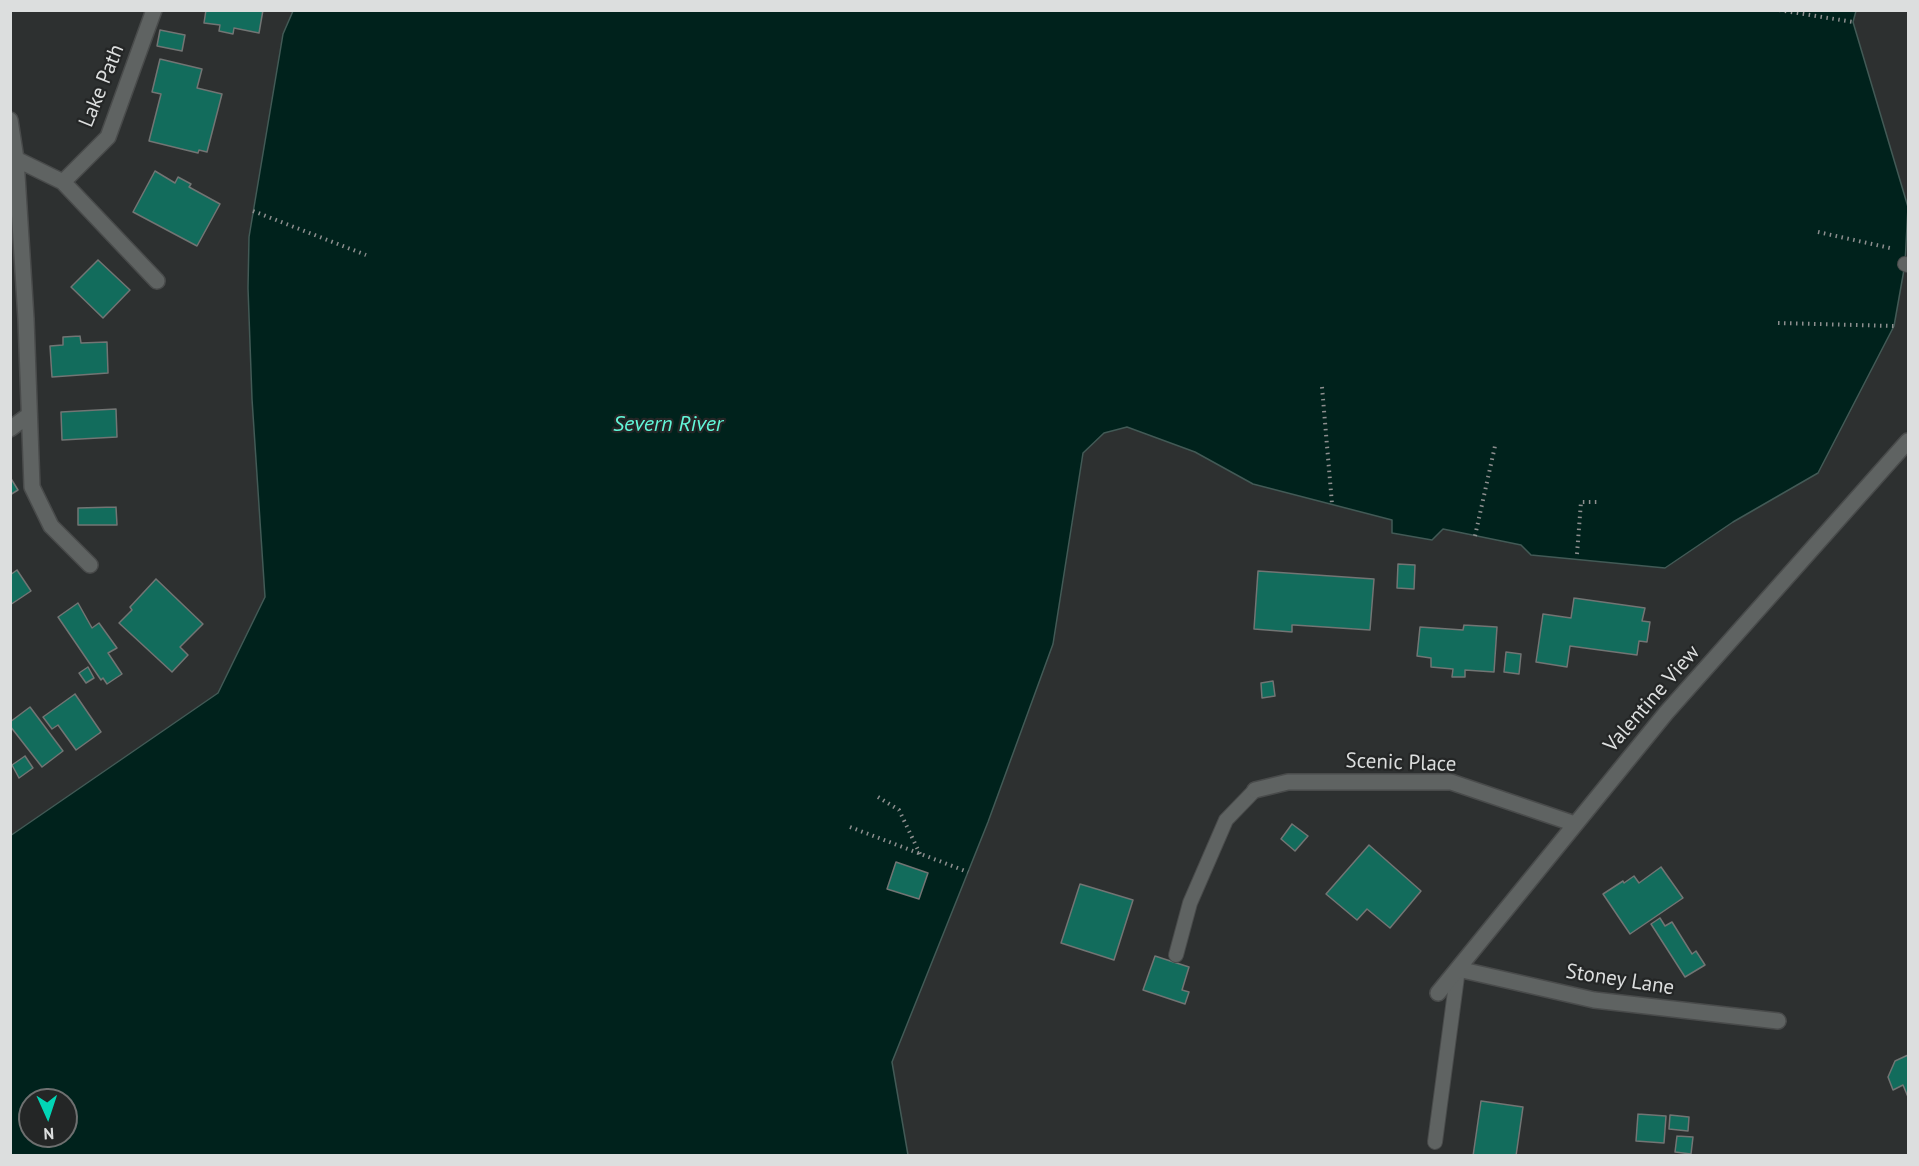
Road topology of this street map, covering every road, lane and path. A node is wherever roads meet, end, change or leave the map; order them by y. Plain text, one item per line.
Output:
1 (154, 10) edge
2 (1779, 10) edge
3 (1853, 22) dead end
4 (10, 120) edge
5 (13, 160) edge
6 (63, 182) junction
7 (253, 211) dead end
8 (1818, 231) dead end
9 (1894, 249) dead end
10 (366, 255) dead end
11 (157, 281) dead end
12 (1778, 323) dead end
13 (1894, 326) dead end
14 (1322, 387) dead end
15 (29, 415) junction
16 (10, 429) edge
17 (1908, 441) edge
18 (1495, 446) dead end
19 (1597, 502) dead end
20 (1332, 504) dead end
21 (1475, 536) dead end
22 (1576, 554) dead end
23 (90, 565) dead end
24 (1255, 790) joint
25 (878, 797) dead end
26 (1575, 825) junction
27 (850, 827) dead end
28 (920, 854) junction
29 (968, 872) dead end
30 (1176, 955) dead end
31 (1458, 969) junction
32 (1438, 993) dead end
33 (1778, 1021) dead end
34 (1435, 1142) dead end

1 - 6 street, Lake Path
2 - 3 path
4 - 5 street
5 - 6 street
5 - 15 street
6 - 11 street
7 - 10 path
8 - 9 path
12 - 13 path
14 - 20 path
15 - 16 street
15 - 23 street
17 - 26 street, Valentine View
18 - 21 path
19 - 22 path
24 - 26 street, Scenic Place
24 - 30 lane
25 - 28 path
26 - 31 street, Valentine View
27 - 28 path
28 - 29 path
31 - 32 street, Valentine View
31 - 33 street, Stoney Lane
31 - 34 lane

